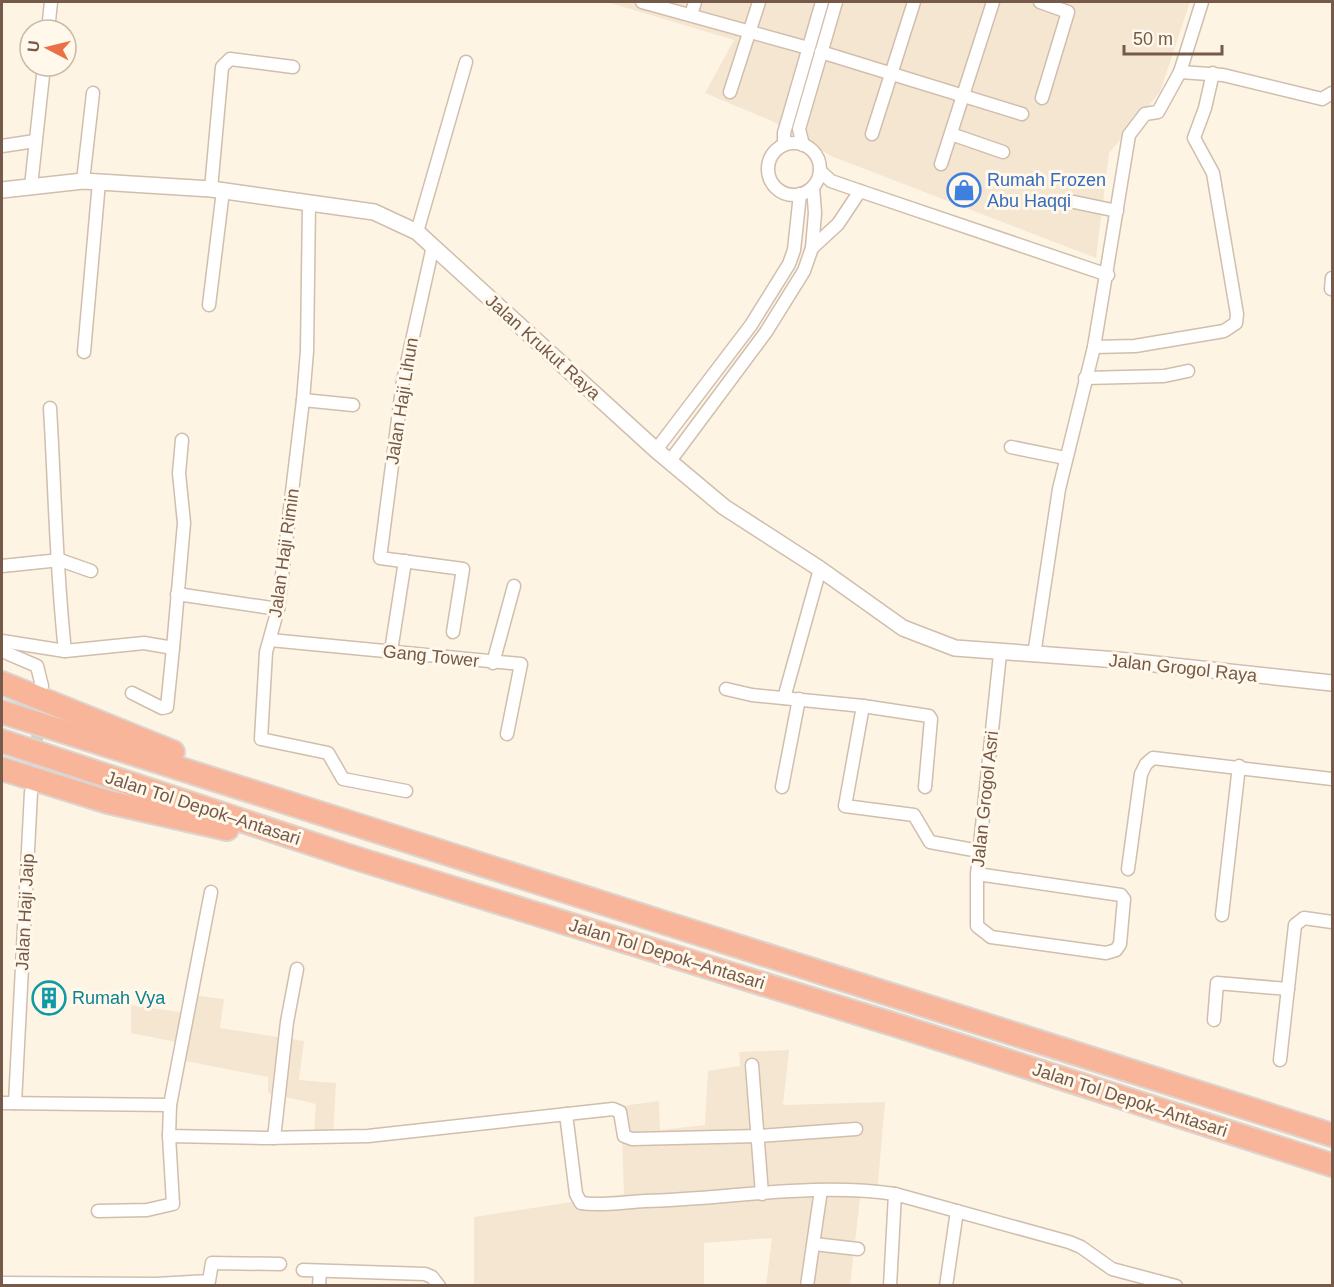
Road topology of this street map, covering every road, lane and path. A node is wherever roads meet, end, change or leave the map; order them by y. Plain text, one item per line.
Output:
1 (51, 2) edge
2 (642, 2) edge
3 (695, 2) edge
4 (759, 2) edge
5 (822, 2) edge
6 (837, 2) edge
7 (914, 2) edge
8 (993, 2) edge
9 (1040, 2) edge
10 (1202, 2) edge
11 (691, 15) junction
12 (49, 18) edge
13 (750, 32) junction
14 (808, 48) junction
15 (821, 52) junction
16 (466, 62) dead end
17 (293, 67) dead end
18 (1180, 72) junction
19 (891, 74) junction
20 (1213, 74) junction
21 (43, 78) edge
22 (730, 92) dead end
23 (93, 93) dead end
24 (1332, 93) edge
25 (963, 96) junction
26 (1042, 98) dead end
27 (1022, 114) dead end
28 (873, 134) dead end
29 (951, 134) junction
30 (35, 142) junction
31 (784, 145) junction
32 (803, 145) junction
33 (2, 146) edge
34 (1003, 152) dead end
35 (941, 164) dead end
36 (89, 176) junction
37 (816, 180) junction
38 (31, 186) junction
39 (2, 190) edge
40 (217, 190) junction
41 (860, 191) junction
42 (800, 194) junction
43 (1074, 202) dead end
44 (309, 203) junction
45 (1118, 211) junction
46 (417, 232) junction
47 (433, 246) junction
48 (794, 250) junction
49 (812, 252) junction
50 (1108, 275) junction
51 (209, 305) dead end
52 (1094, 347) junction
53 (84, 352) dead end
54 (1188, 371) dead end
55 (1085, 378) junction
56 (303, 400) junction
57 (353, 405) dead end
58 (50, 408) dead end
59 (182, 440) dead end
60 (1011, 447) dead end
61 (656, 450) junction
62 (1065, 458) junction
63 (670, 461) junction
64 (60, 560) junction
65 (405, 561) junction
66 (2, 566) edge
67 (820, 569) junction
68 (91, 571) dead end
69 (514, 586) dead end
70 (177, 594) junction
71 (278, 609) junction
72 (453, 632) dead end
73 (270, 640) junction
74 (2, 641) edge
75 (173, 648) junction
76 (2, 651) edge
77 (65, 651) junction
78 (391, 651) junction
79 (1000, 654) junction
80 (1034, 655) junction
81 (494, 663) junction
82 (2, 683) edge
83 (1332, 683) edge
84 (42, 686) dead end
85 (726, 689) dead end
86 (132, 693) dead end
87 (784, 698) junction
88 (799, 699) junction
89 (862, 706) junction
90 (2, 712) edge
91 (507, 734) dead end
92 (2, 741) edge
93 (1239, 766) junction
94 (2, 769) edge
95 (1332, 779) edge
96 (782, 787) dead end
97 (925, 787) dead end
98 (406, 791) dead end
99 (31, 792) tunnel mouth
100 (343, 822) junction
101 (979, 851) junction
102 (352, 857) junction
103 (1128, 868) dead end
104 (977, 874) junction
105 (211, 892) dead end
106 (1222, 915) dead end
107 (1332, 922) edge
108 (297, 969) dead end
109 (1288, 989) junction
110 (1214, 1020) dead end
111 (1280, 1060) dead end
112 (752, 1065) dead end
113 (8, 1103) edge
114 (170, 1105) junction
115 (566, 1114) junction
116 (856, 1130) dead end
117 (1332, 1135) edge
118 (169, 1136) junction
119 (759, 1136) junction
120 (274, 1138) junction
121 (1332, 1165) edge
122 (821, 1190) junction
123 (762, 1194) junction
124 (895, 1194) junction
125 (98, 1211) dead end
126 (957, 1211) junction
127 (814, 1244) junction
128 (858, 1250) dead end
129 (280, 1264) dead end
130 (303, 1270) dead end
131 (320, 1272) junction
132 (2, 1283) edge
133 (183, 1283) edge
134 (210, 1283) edge
135 (156, 1285) edge
136 (319, 1286) edge
137 (439, 1286) edge
138 (807, 1286) edge
139 (891, 1286) edge
140 (946, 1286) edge
141 (1176, 1286) edge

1 - 12 street
2 - 11 street
3 - 11 street
4 - 13 street
5 - 14 street
6 - 15 street
7 - 19 street
8 - 25 street
9 - 26 street
10 - 18 street
11 - 13 street
13 - 14 street
13 - 22 street
14 - 31 street
15 - 19 street
15 - 32 street
16 - 46 street
17 - 40 street
18 - 20 street
18 - 45 street
19 - 25 street
19 - 28 street
20 - 24 street
20 - 52 street
21 - 30 street
23 - 36 street
25 - 27 street
25 - 29 street
29 - 34 street
29 - 35 street
30 - 33 street
30 - 38 street
31 - 32 street
31 - 42 street
32 - 37 street
36 - 38 street, Jalan Krukut Raya
36 - 40 street, Jalan Krukut Raya
36 - 53 street
37 - 41 street
37 - 42 street
37 - 49 street
38 - 39 street, Jalan Krukut Raya
40 - 44 street, Jalan Krukut Raya
40 - 51 street
41 - 49 street
41 - 50 street
42 - 48 street
43 - 45 street
44 - 46 street, Jalan Krukut Raya
44 - 56 street, Jalan Haji Rimin
45 - 50 street
46 - 47 street, Jalan Krukut Raya
47 - 61 street, Jalan Krukut Raya
47 - 65 street, Jalan Haji Lihun
48 - 49 street
48 - 61 street
49 - 63 street
50 - 52 street
52 - 55 street
54 - 55 street
55 - 62 street
56 - 57 street
56 - 71 street, Jalan Haji Rimin
58 - 64 street
59 - 70 street
60 - 62 street
61 - 63 street, Jalan Krukut Raya
62 - 80 street
63 - 67 street, Jalan Krukut Raya
64 - 66 street
64 - 68 street
64 - 77 street
65 - 72 street
65 - 78 street
67 - 79 street, Jalan Krukut Raya
67 - 87 street
69 - 81 street
70 - 71 street
70 - 75 street
71 - 73 street, Jalan Haji Rimin
73 - 78 street, Gang Tower
73 - 98 street, Jalan Haji Rimin
74 - 77 street
75 - 77 street
75 - 86 street
76 - 84 street
78 - 81 street, Gang Tower
79 - 80 street, Jalan Krukut Raya
79 - 101 street, Jalan Grogol Asri
80 - 83 street, Jalan Grogol Raya
81 - 91 street, Gang Tower
82 - 100 highway
85 - 87 street
87 - 88 street
88 - 89 street
88 - 96 street
89 - 97 street
89 - 101 street
90 - 100 highway, Jalan Tol Depok–Antasari
92 - 102 highway, Jalan Tol Depok–Antasari
93 - 95 street
93 - 103 street
93 - 106 street
94 - 102 highway
99 - 113 street, Jalan Haji Jaip
100 - 117 highway, Jalan Tol Depok–Antasari
101 - 104 street, Jalan Grogol Asri
102 - 121 highway, Jalan Tol Depok–Antasari
104 - 104 street, Jalan Grogol Asri
105 - 114 street
107 - 109 street
108 - 120 street
109 - 110 street
109 - 111 street
112 - 119 street
113 - 114 street
114 - 118 street
115 - 119 street
115 - 120 street
115 - 123 street
116 - 119 street
118 - 120 street
118 - 125 street
119 - 123 street
122 - 123 street
122 - 124 street
122 - 127 street
124 - 126 street
124 - 139 street
126 - 140 street
126 - 141 street
127 - 128 street
127 - 138 street
129 - 134 street
130 - 131 street
131 - 136 street
131 - 137 street
132 - 135 street
133 - 134 street
133 - 135 street

